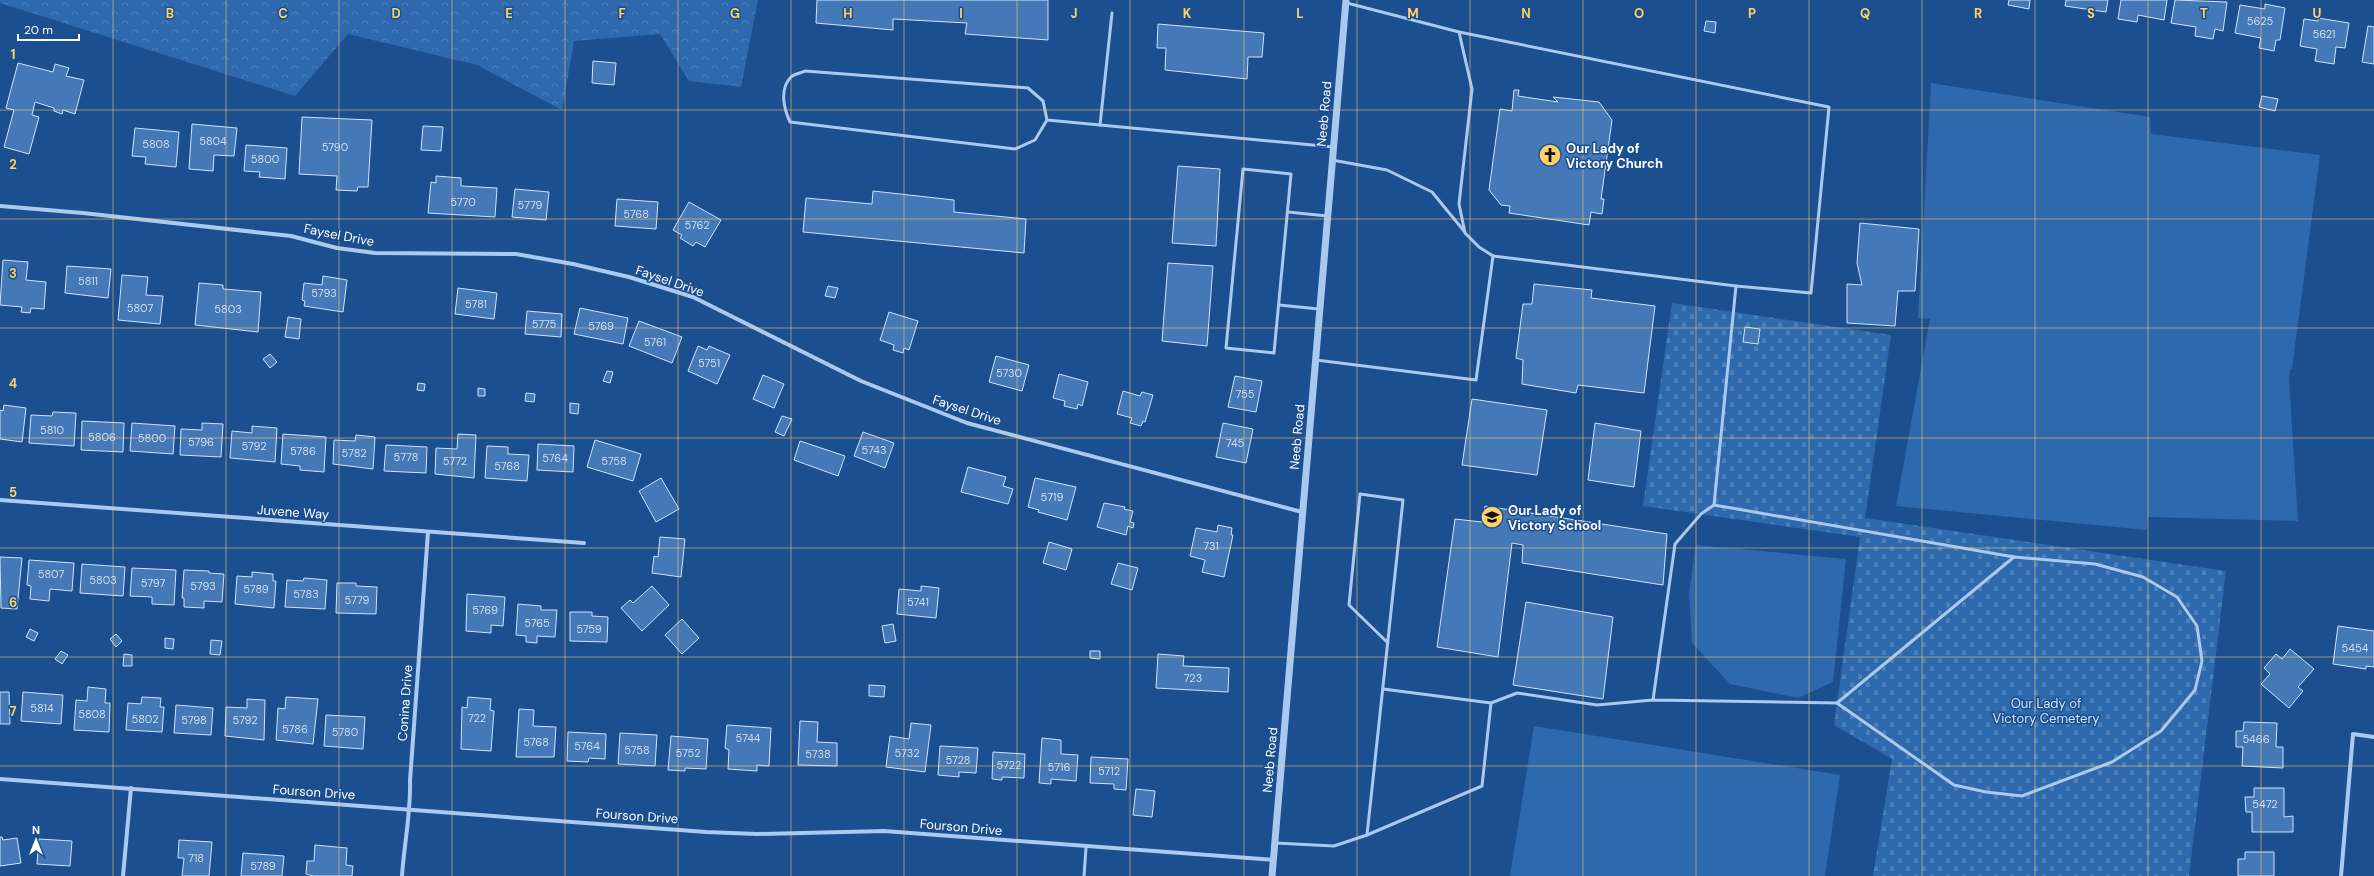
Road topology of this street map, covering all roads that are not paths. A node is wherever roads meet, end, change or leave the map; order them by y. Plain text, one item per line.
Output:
1 (1345, 1) edge
2 (1112, 13) dead end
3 (1458, 32) junction
4 (1047, 120) junction
5 (1100, 125) junction
6 (1334, 147) junction
7 (1332, 160) junction
8 (0, 206) edge
9 (1288, 212) junction
10 (1328, 216) junction
11 (1465, 233) junction
12 (1493, 256) junction
13 (1736, 286) junction
14 (1279, 305) junction
15 (1320, 309) junction
16 (1316, 360) junction
17 (0, 500) edge
18 (1714, 505) junction
19 (1302, 512) junction
20 (428, 532) junction
21 (584, 543) dead end
22 (2014, 556) junction
23 (1388, 644) junction
24 (1383, 689) junction
25 (1653, 700) junction
26 (1491, 703) junction
27 (1837, 703) junction
28 (2374, 737) edge
29 (0, 779) edge
30 (131, 788) junction
31 (411, 809) junction
32 (1367, 835) junction
33 (1275, 843) junction
34 (1086, 848) junction
35 (1274, 860) junction
36 (124, 876) edge
37 (402, 876) edge
38 (1084, 876) edge
39 (1272, 876) edge
40 (2340, 876) edge

1 - 3 lane
1 - 6 street, Neeb Road
2 - 5 lane
3 - 11 lane
3 - 13 lane
4 - 4 lane
4 - 5 lane
5 - 6 lane
6 - 7 street, Neeb Road
7 - 10 street, Neeb Road
7 - 11 lane
8 - 19 street, Faysel Drive
9 - 10 lane
9 - 14 lane
9 - 14 lane
10 - 15 street, Neeb Road
11 - 12 lane
12 - 13 lane
12 - 16 lane
13 - 18 lane
14 - 15 lane
15 - 16 street, Neeb Road
16 - 19 street, Neeb Road
17 - 20 street, Juvene Way
18 - 22 lane
18 - 25 lane
19 - 33 street, Neeb Road
20 - 21 street, Juvene Way
20 - 31 street, Conina Drive
22 - 27 lane
22 - 27 lane
23 - 23 lane
23 - 24 lane
24 - 26 lane
24 - 32 lane
25 - 26 lane
25 - 27 lane
26 - 32 lane
28 - 40 street
29 - 30 street, Fourson Drive
30 - 31 street, Fourson Drive
30 - 36 street
31 - 34 street, Fourson Drive
31 - 37 street, Conina Drive
32 - 33 lane
33 - 35 street, Neeb Road
34 - 35 street, Fourson Drive
34 - 38 lane
35 - 39 street, Neeb Road

